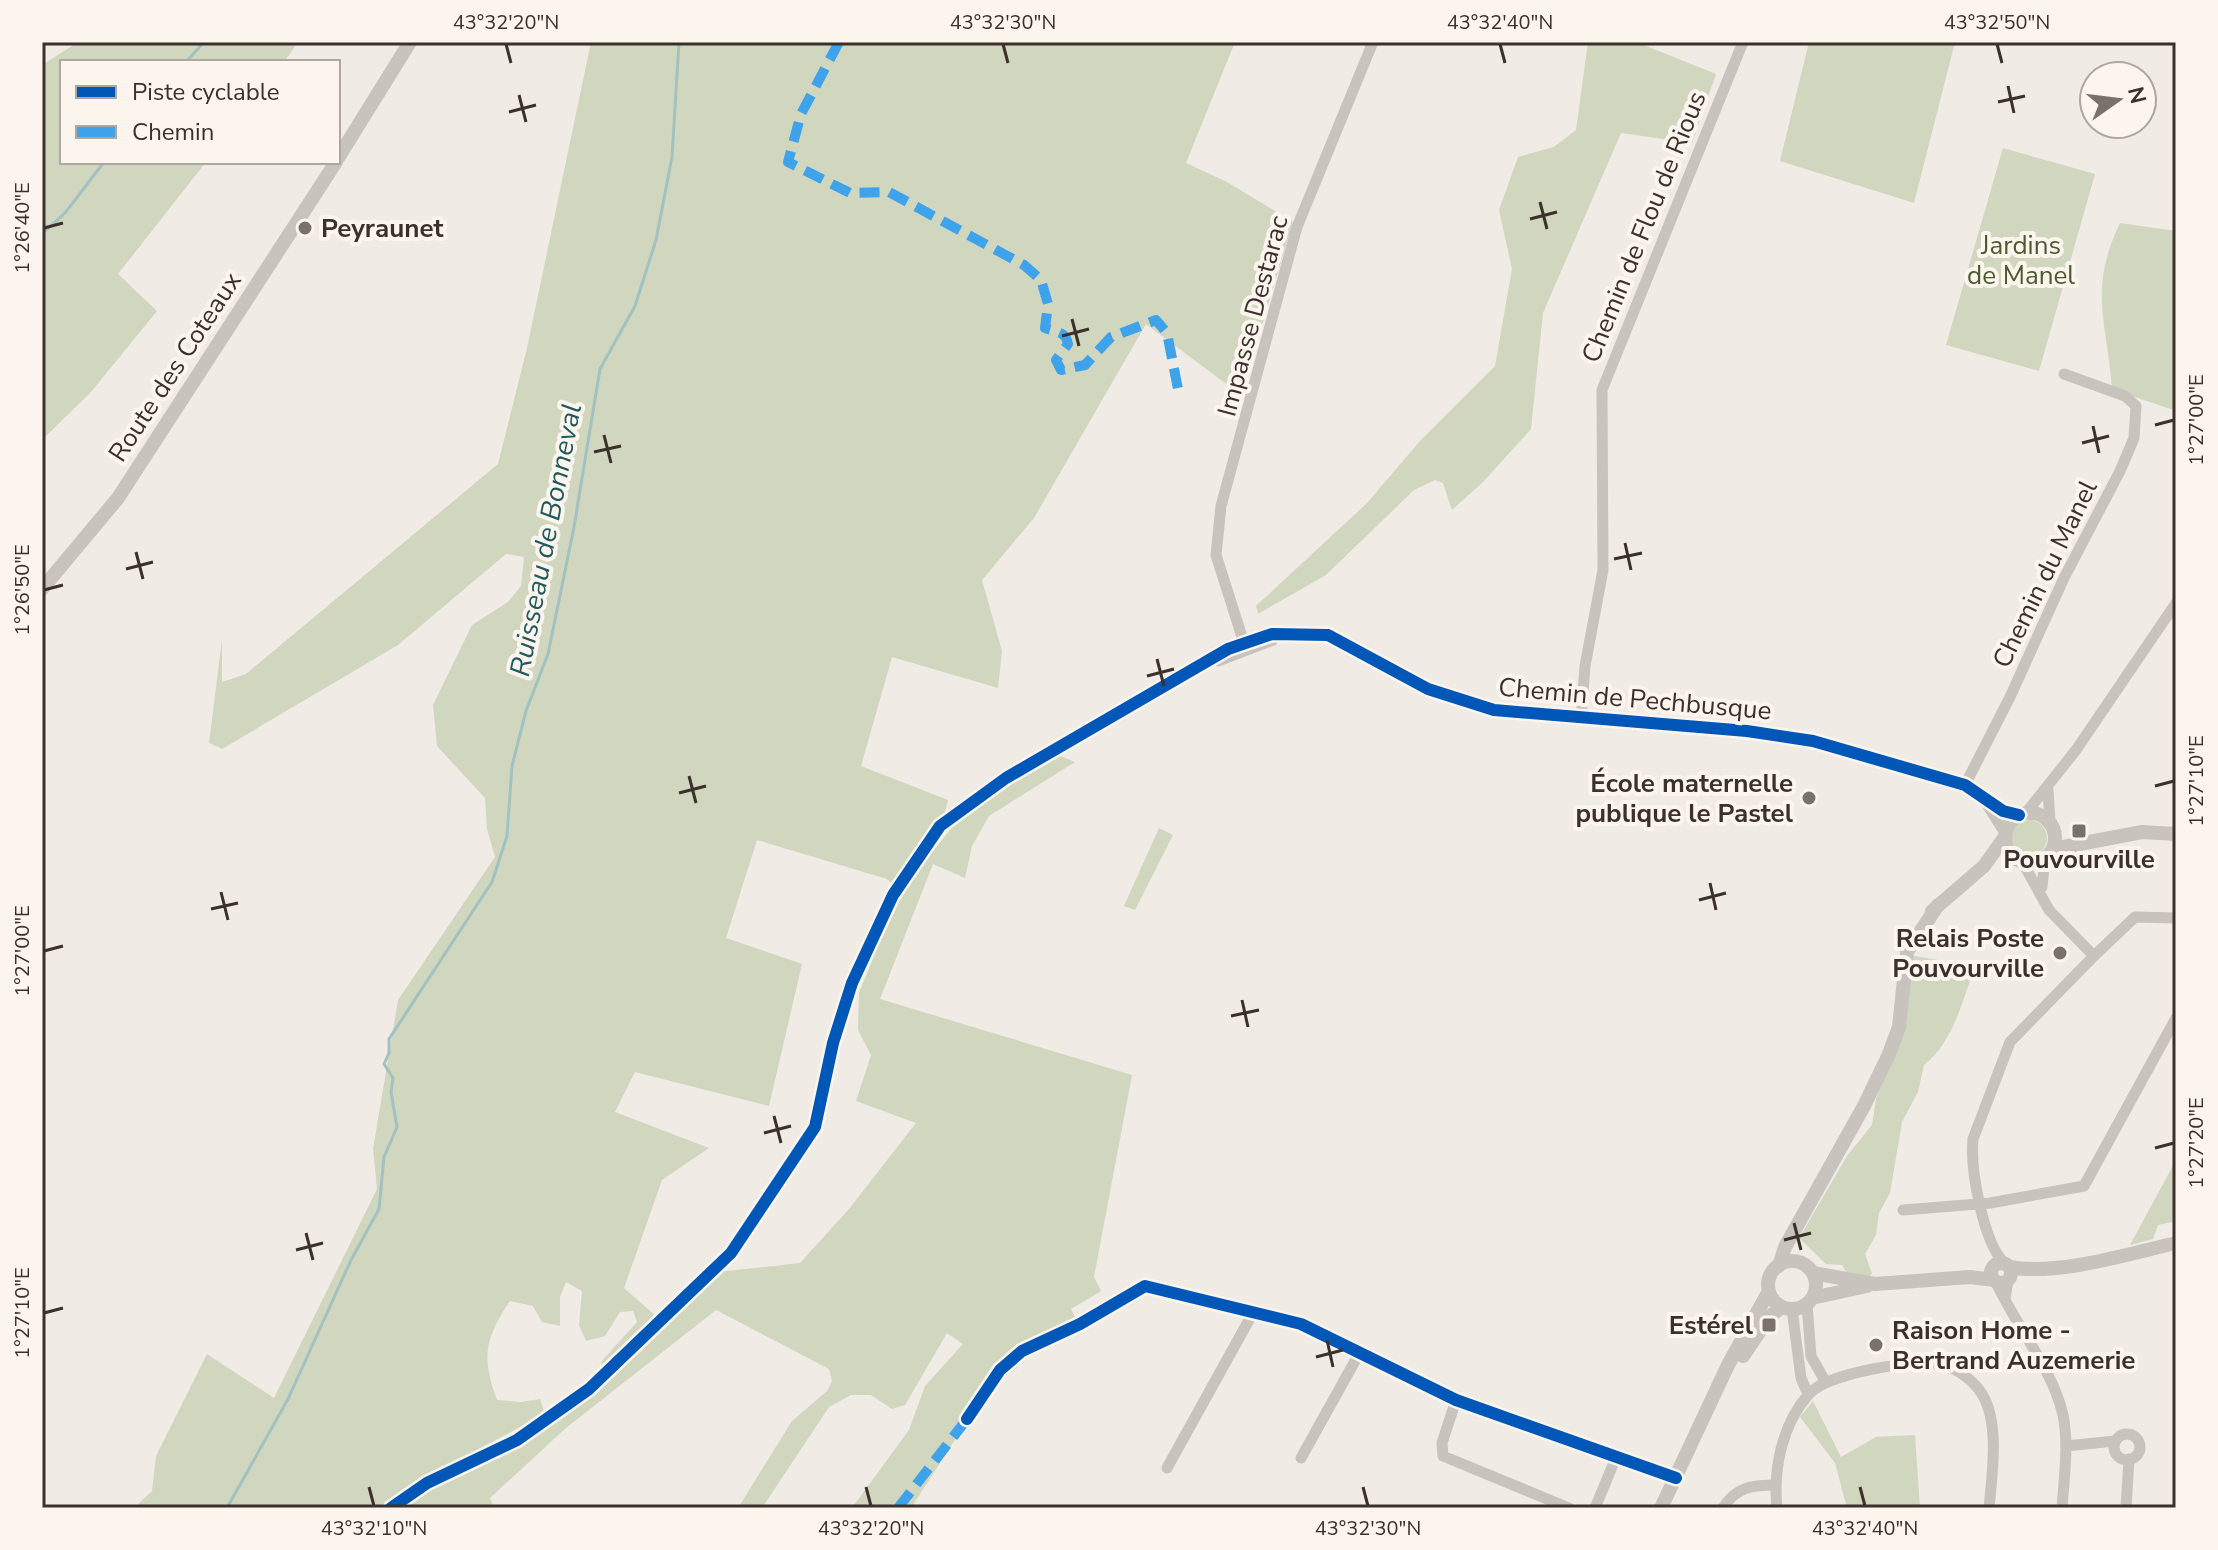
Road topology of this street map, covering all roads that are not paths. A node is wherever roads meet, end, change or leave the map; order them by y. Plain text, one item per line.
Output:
1 (410, 42) edge
2 (1373, 42) edge
3 (1743, 42) edge
4 (340, 155) edge
5 (334, 164) edge
6 (2064, 374) dead end
7 (42, 589) edge
8 (1234, 607) junction
9 (2175, 607) edge
10 (1288, 634) junction
11 (1256, 638) junction
12 (1247, 646) junction
13 (1581, 719) junction
14 (1965, 785) junction
15 (2048, 788) junction
16 (1982, 799) junction
17 (2022, 814) junction
18 (2052, 826) junction
19 (2176, 834) edge
20 (2004, 836) junction
21 (2095, 840) junction
22 (2049, 854) junction
23 (2021, 862) junction
24 (1984, 866) junction
25 (2042, 895) junction
26 (2176, 918) edge
27 (2094, 956) junction
28 (2176, 1018) edge
29 (1980, 1203) junction
30 (1903, 1210) dead end
31 (1792, 1234) junction
32 (2176, 1243) edge
33 (1800, 1263) junction
34 (1779, 1266) junction
35 (2000, 1270) junction
36 (1813, 1273) junction
37 (1875, 1284) junction
38 (1769, 1291) junction
39 (1798, 1304) junction
40 (1254, 1311) junction
41 (1360, 1352) junction
42 (1825, 1381) junction
43 (1808, 1394) junction
44 (1715, 1396) junction
45 (1456, 1400) junction
46 (967, 1419) dead end
47 (2115, 1441) junction
48 (2066, 1446) junction
49 (1617, 1455) junction
50 (1301, 1458) dead end
51 (2129, 1459) junction
52 (1167, 1468) dead end
53 (1676, 1478) junction
54 (1775, 1485) junction
55 (391, 1508) edge
56 (1569, 1508) edge
57 (1595, 1508) edge
58 (1661, 1508) edge
59 (1723, 1508) edge
60 (1777, 1508) edge
61 (1989, 1508) edge
62 (2062, 1508) edge
63 (2126, 1508) edge

1 - 4 street, Route des Coteaux
2 - 8 street, Impasse Destarac
3 - 13 street, Chemin de Flou de Rious
5 - 7 street, Route des Coteaux
6 - 14 street, Chemin du Manel
8 - 11 street, Impasse Destarac
8 - 12 street, Impasse Destarac
9 - 15 street
10 - 11 street, Chemin de Pechbusque
10 - 12 street, Chemin de Pechbusque
10 - 13 street, Chemin de Pechbusque
11 - 12 street
12 - 55 street, Chemin de Pechbusque
13 - 14 street, Chemin de Pechbusque
14 - 16 street, Chemin de Pechbusque
15 - 17 street
15 - 18 street
16 - 17 street, Chemin de Pechbusque
16 - 20 street, Chemin de Pechbusque
17 - 18 street
17 - 20 street
18 - 21 street
18 - 22 street
19 - 21 street
20 - 23 street
20 - 24 street
21 - 22 street
22 - 23 street
22 - 25 street
23 - 24 street
23 - 25 street
24 - 31 street
25 - 27 street
26 - 27 street
27 - 29 street
28 - 29 street
29 - 30 street
29 - 35 street
31 - 33 street
31 - 34 street
32 - 35 street
33 - 34 street
33 - 36 street
34 - 38 street
35 - 37 street
35 - 48 street
36 - 37 street
36 - 39 street
37 - 39 street
38 - 39 street
38 - 44 street
39 - 42 street
39 - 43 street
39 - 44 street
40 - 41 street
40 - 46 street
40 - 52 street
41 - 45 street
41 - 50 street
42 - 43 street
42 - 61 street
43 - 54 street
44 - 53 street
45 - 49 street
45 - 56 street
47 - 48 street
47 - 51 street
47 - 51 street
48 - 62 street
49 - 53 street
49 - 57 street
51 - 63 street
53 - 58 street
54 - 59 street
54 - 60 street

